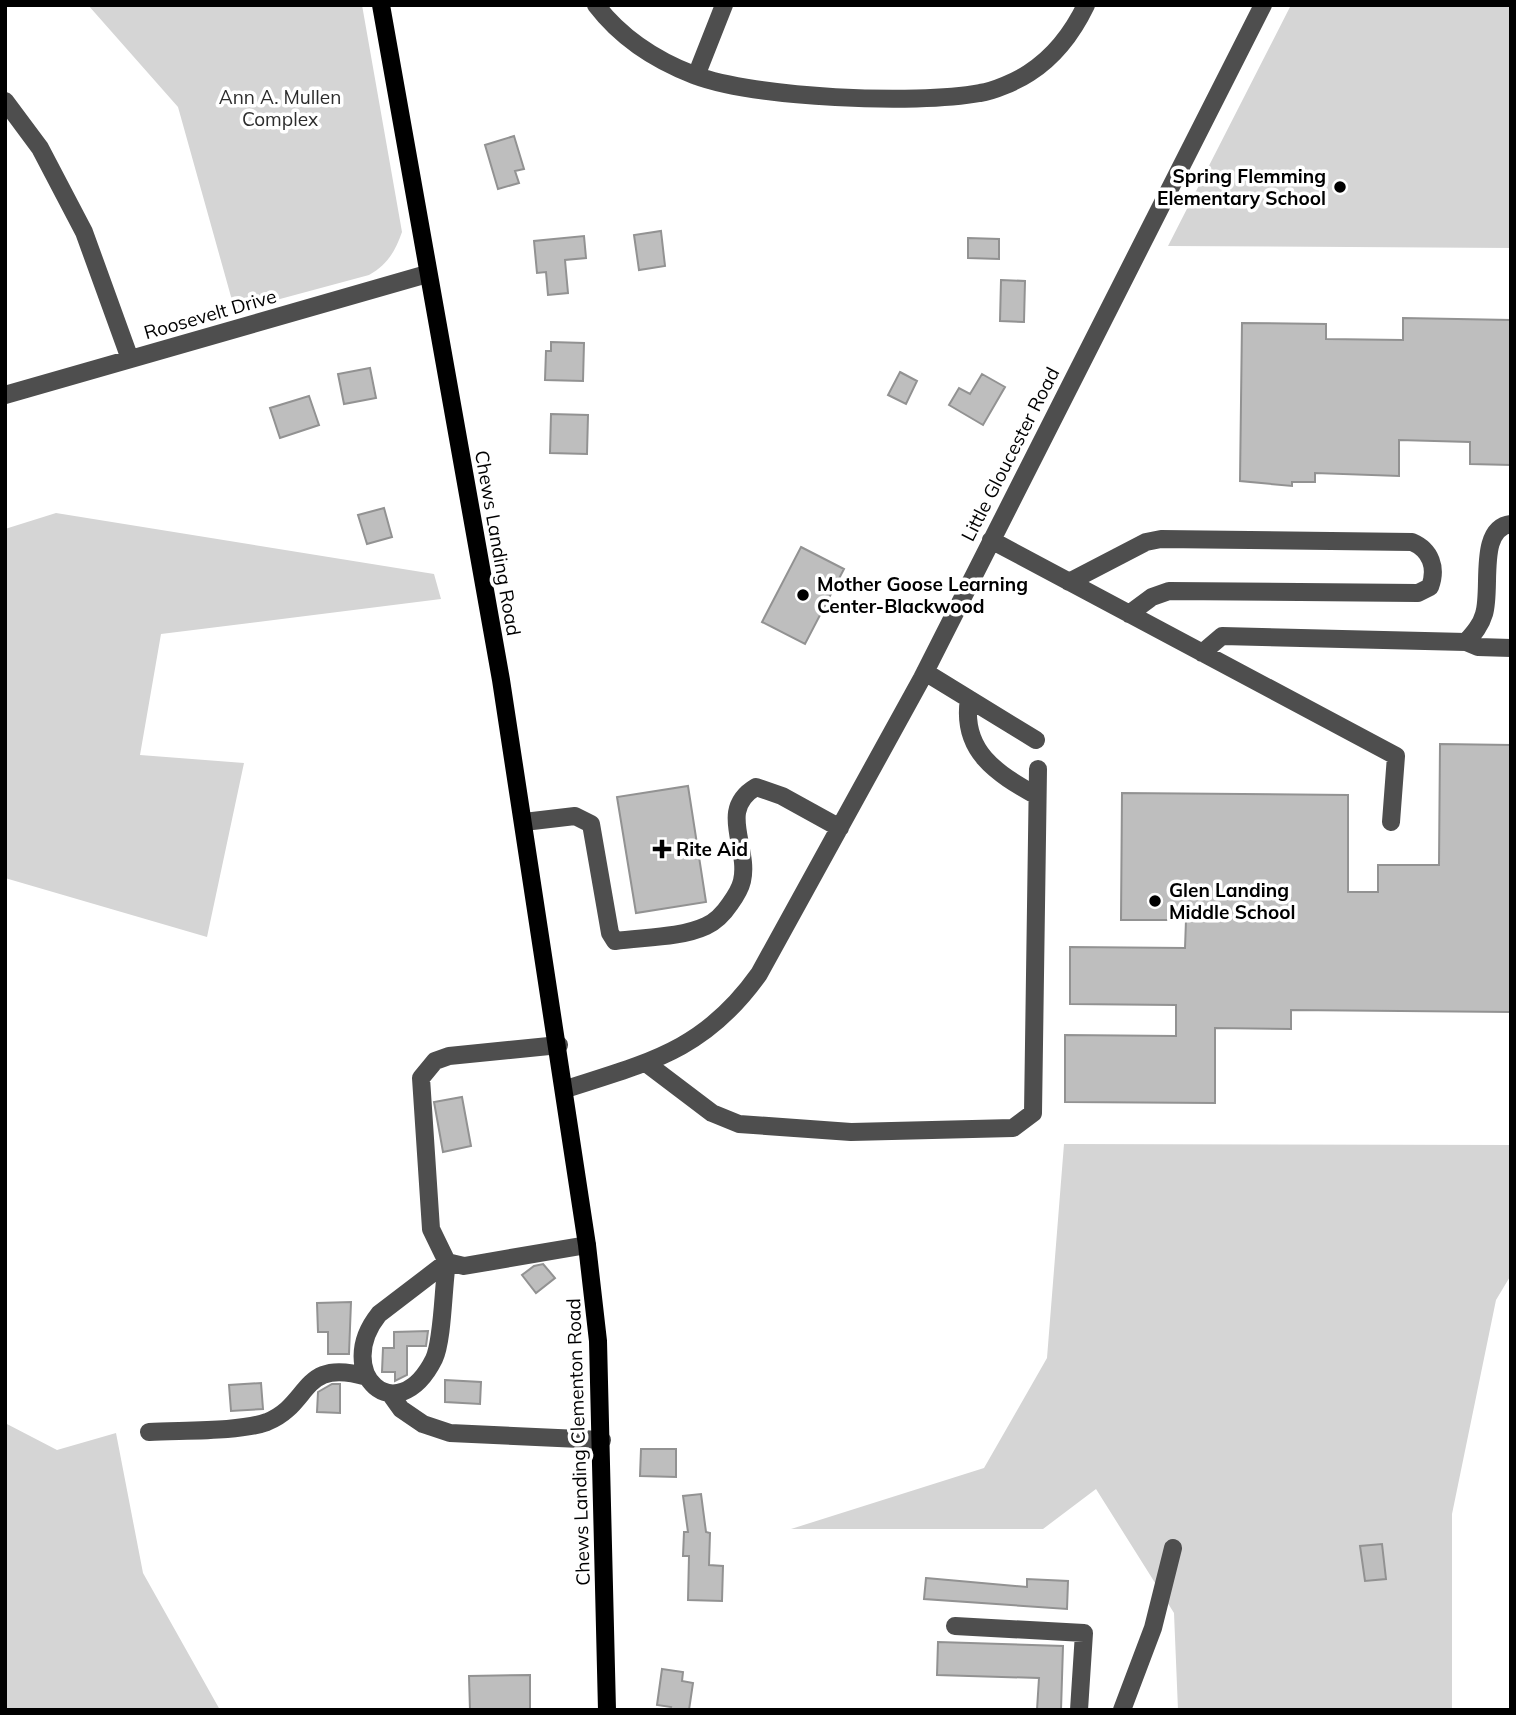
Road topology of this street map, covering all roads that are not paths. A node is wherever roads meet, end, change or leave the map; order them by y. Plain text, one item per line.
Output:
1 (381, 5) edge
2 (596, 5) edge
3 (724, 5) edge
4 (1086, 5) edge
5 (1263, 5) edge
6 (696, 76) junction
7 (5, 101) edge
8 (427, 274) junction
9 (130, 359) junction
10 (5, 395) edge
11 (1511, 524) edge
12 (991, 540) junction
13 (1069, 582) junction
14 (1129, 614) junction
15 (1466, 642) junction
16 (1511, 648) edge
17 (1202, 653) junction
18 (925, 672) junction
19 (969, 699) junction
20 (1036, 740) dead end
21 (1038, 769) dead end
22 (1037, 796) junction
23 (524, 822) junction
24 (1391, 822) dead end
25 (839, 828) junction
26 (559, 1045) junction
27 (646, 1063) junction
28 (566, 1089) junction
29 (587, 1245) junction
30 (447, 1262) junction
31 (367, 1377) junction
32 (391, 1395) junction
33 (149, 1432) dead end
34 (602, 1440) junction
35 (1173, 1548) dead end
36 (955, 1626) dead end
37 (607, 1710) edge
38 (1079, 1710) edge
39 (1122, 1710) edge

1 - 8 main road, Chews Landing Road
2 - 6 street
3 - 6 street
4 - 6 street
5 - 12 street, Little Gloucester Road
7 - 9 street
8 - 9 street, Roosevelt Drive
8 - 23 main road, Chews Landing Road
9 - 10 street, Roosevelt Drive
11 - 15 street
12 - 13 street
12 - 18 street, Little Gloucester Road
13 - 14 street
13 - 14 street
14 - 17 street
15 - 16 street
15 - 17 street
17 - 24 street
18 - 19 street
18 - 25 street, Little Gloucester Road
19 - 20 street
19 - 22 street
21 - 22 street
22 - 27 street
23 - 25 street
23 - 26 main road, Chews Landing Road
25 - 27 street, Little Gloucester Road
26 - 28 main road, Chews Landing Road
26 - 30 street
27 - 28 street, Little Gloucester Road
28 - 29 main road, Chews Landing Clementon Road
29 - 30 street
29 - 34 main road, Chews Landing Clementon Road
30 - 31 street
30 - 32 street
31 - 32 street
31 - 33 street
32 - 34 street
34 - 37 main road, Chews Landing Clementon Road
35 - 39 street
36 - 38 street

